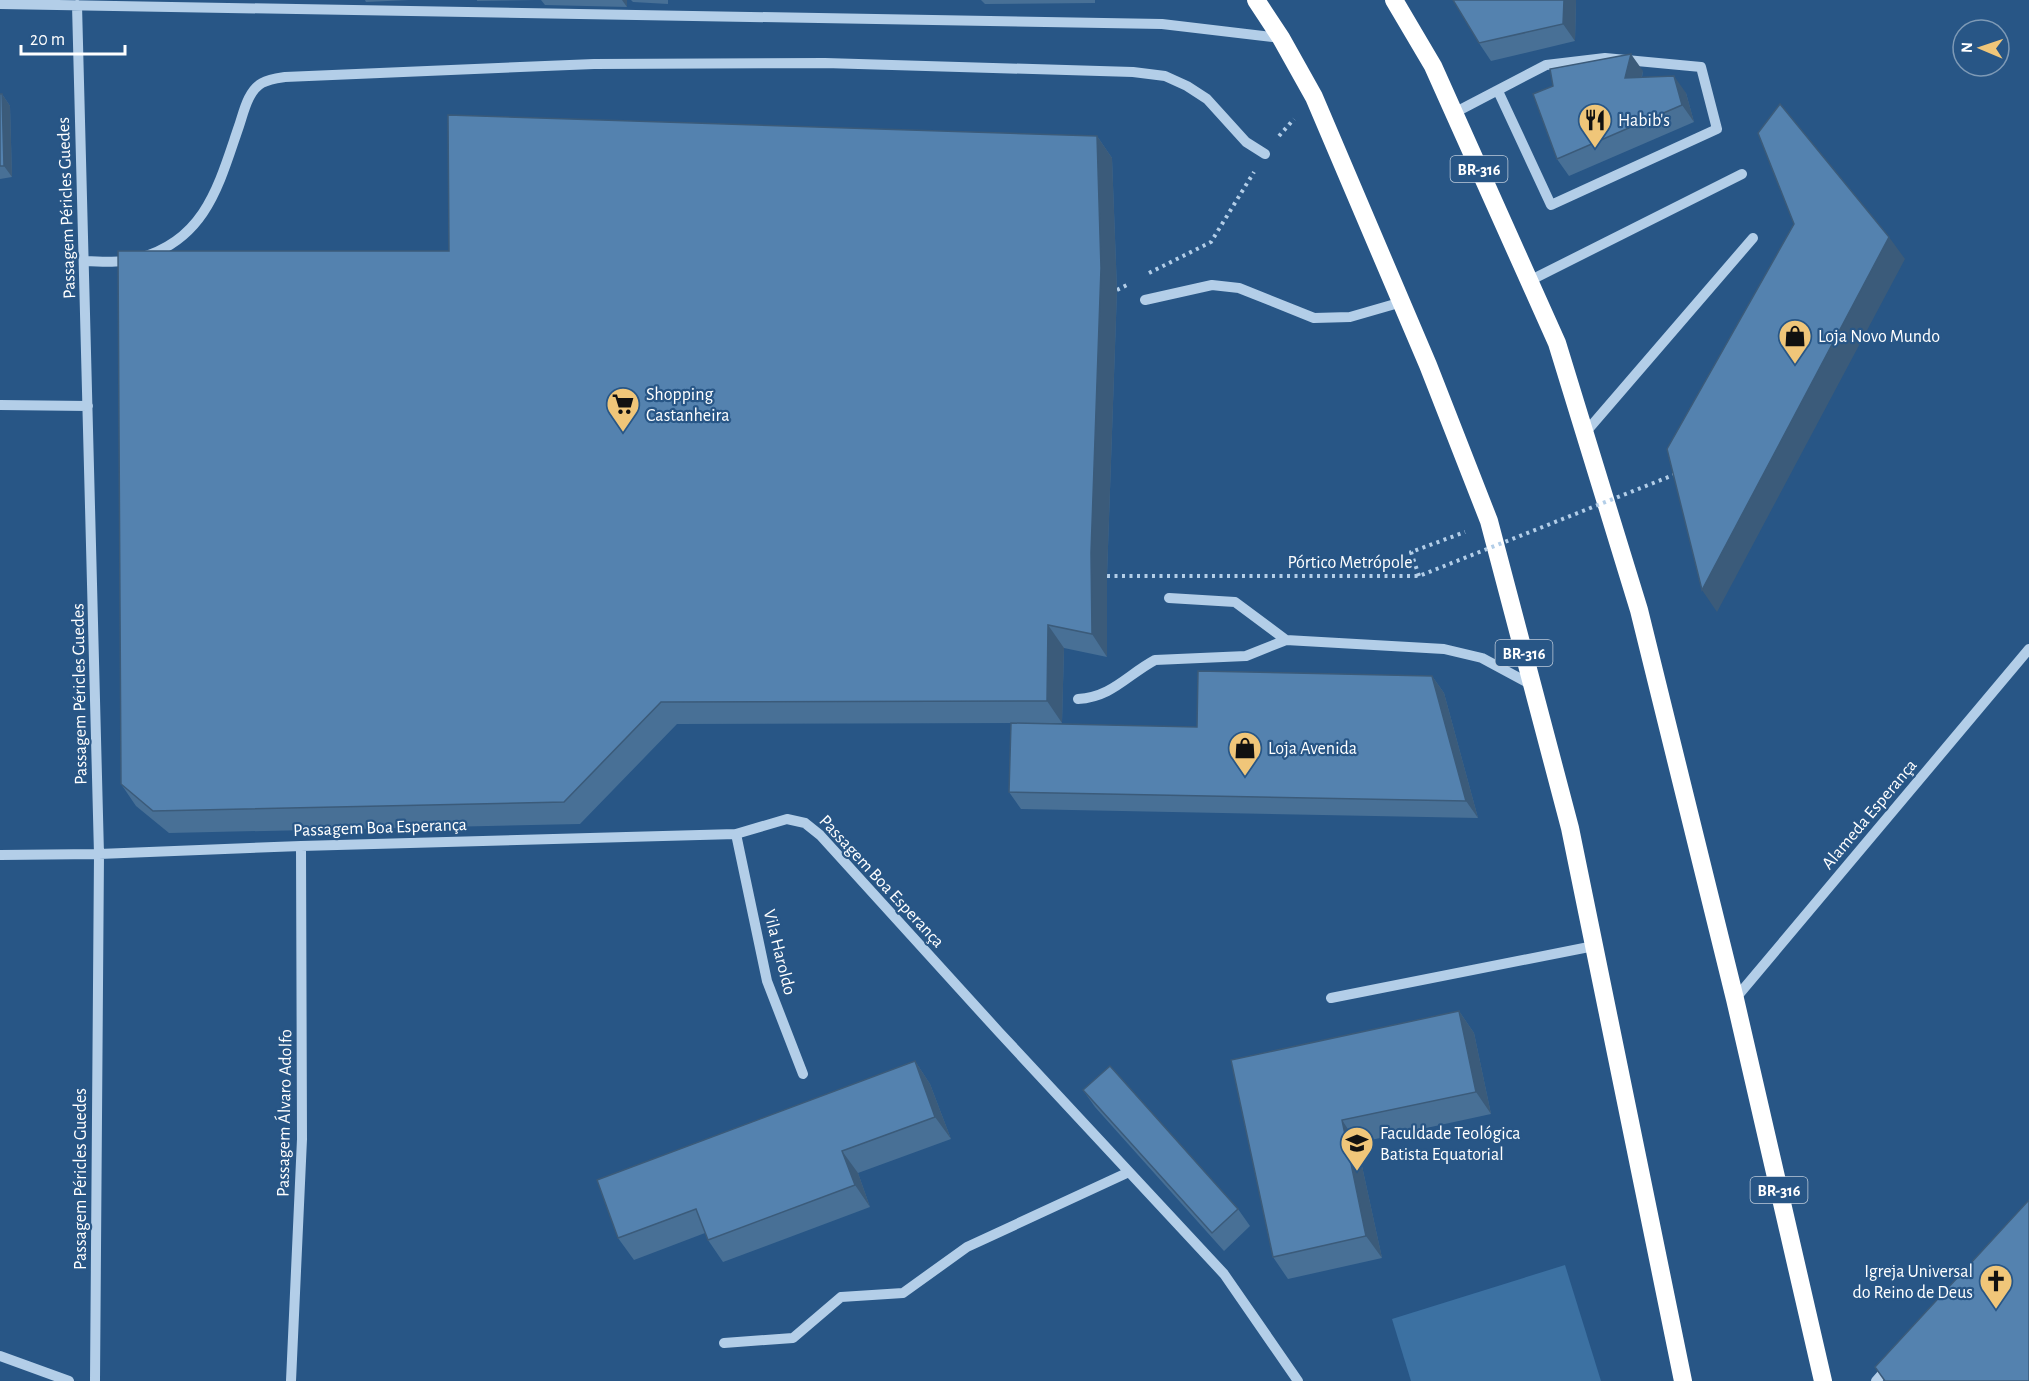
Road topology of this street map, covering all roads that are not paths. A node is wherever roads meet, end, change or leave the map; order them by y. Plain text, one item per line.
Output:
1 (1256, 0) edge
2 (1394, 0) edge
3 (0, 4) edge
4 (76, 5) junction
5 (1281, 38) junction
6 (1498, 91) junction
7 (1454, 113) junction
8 (1265, 154) road end
9 (1742, 174) dead end
10 (1753, 238) dead end
11 (84, 261) junction
12 (1529, 281) junction
13 (1145, 300) dead end
14 (1402, 302) junction
15 (0, 405) edge
16 (88, 406) junction
17 (1585, 433) junction
18 (1169, 598) dead end
19 (1286, 640) junction
20 (2029, 649) edge
21 (1532, 685) junction
22 (1078, 699) dead end
23 (736, 834) junction
24 (301, 846) junction
25 (99, 854) junction
26 (0, 855) edge
27 (1594, 946) junction
28 (1331, 998) dead end
29 (1734, 999) junction
30 (803, 1074) dead end
31 (1129, 1172) junction
32 (724, 1343) dead end
33 (1676, 1344) junction
34 (1899, 1354) edge
35 (0, 1356) edge
36 (69, 1381) edge
37 (95, 1381) edge
38 (291, 1381) edge
39 (1298, 1381) edge
40 (1683, 1381) edge
41 (1688, 1381) edge
42 (1823, 1381) edge
43 (1876, 1381) edge

1 - 5 highway, BR-316
2 - 7 highway, BR-316
3 - 4 street
4 - 5 street
4 - 11 street, Passagem Péricles Guedes
5 - 14 highway, BR-316
6 - 6 street
6 - 7 street
7 - 12 highway, BR-316
8 - 11 street
9 - 12 street
10 - 17 street
11 - 16 street, Passagem Péricles Guedes
12 - 17 highway, BR-316
13 - 14 street
14 - 21 highway, BR-316
15 - 16 street
16 - 25 street, Passagem Péricles Guedes
17 - 29 highway, BR-316
18 - 19 street
19 - 21 street
19 - 22 street
20 - 29 street, Alameda Esperança
21 - 27 highway, BR-316
23 - 24 street, Passagem Boa Esperança
23 - 30 street, Vila Haroldo
23 - 31 street, Passagem Boa Esperança
24 - 25 street, Passagem Boa Esperança
24 - 38 street, Passagem Álvaro Adolfo
25 - 26 street, Passagem Boa Esperança
25 - 37 street, Passagem Péricles Guedes
27 - 28 street
27 - 33 highway, BR-316
29 - 42 highway, BR-316
31 - 32 street
31 - 39 street, Passagem Boa Esperança
33 - 40 highway
33 - 41 highway, BR-316
34 - 43 street
35 - 36 street

